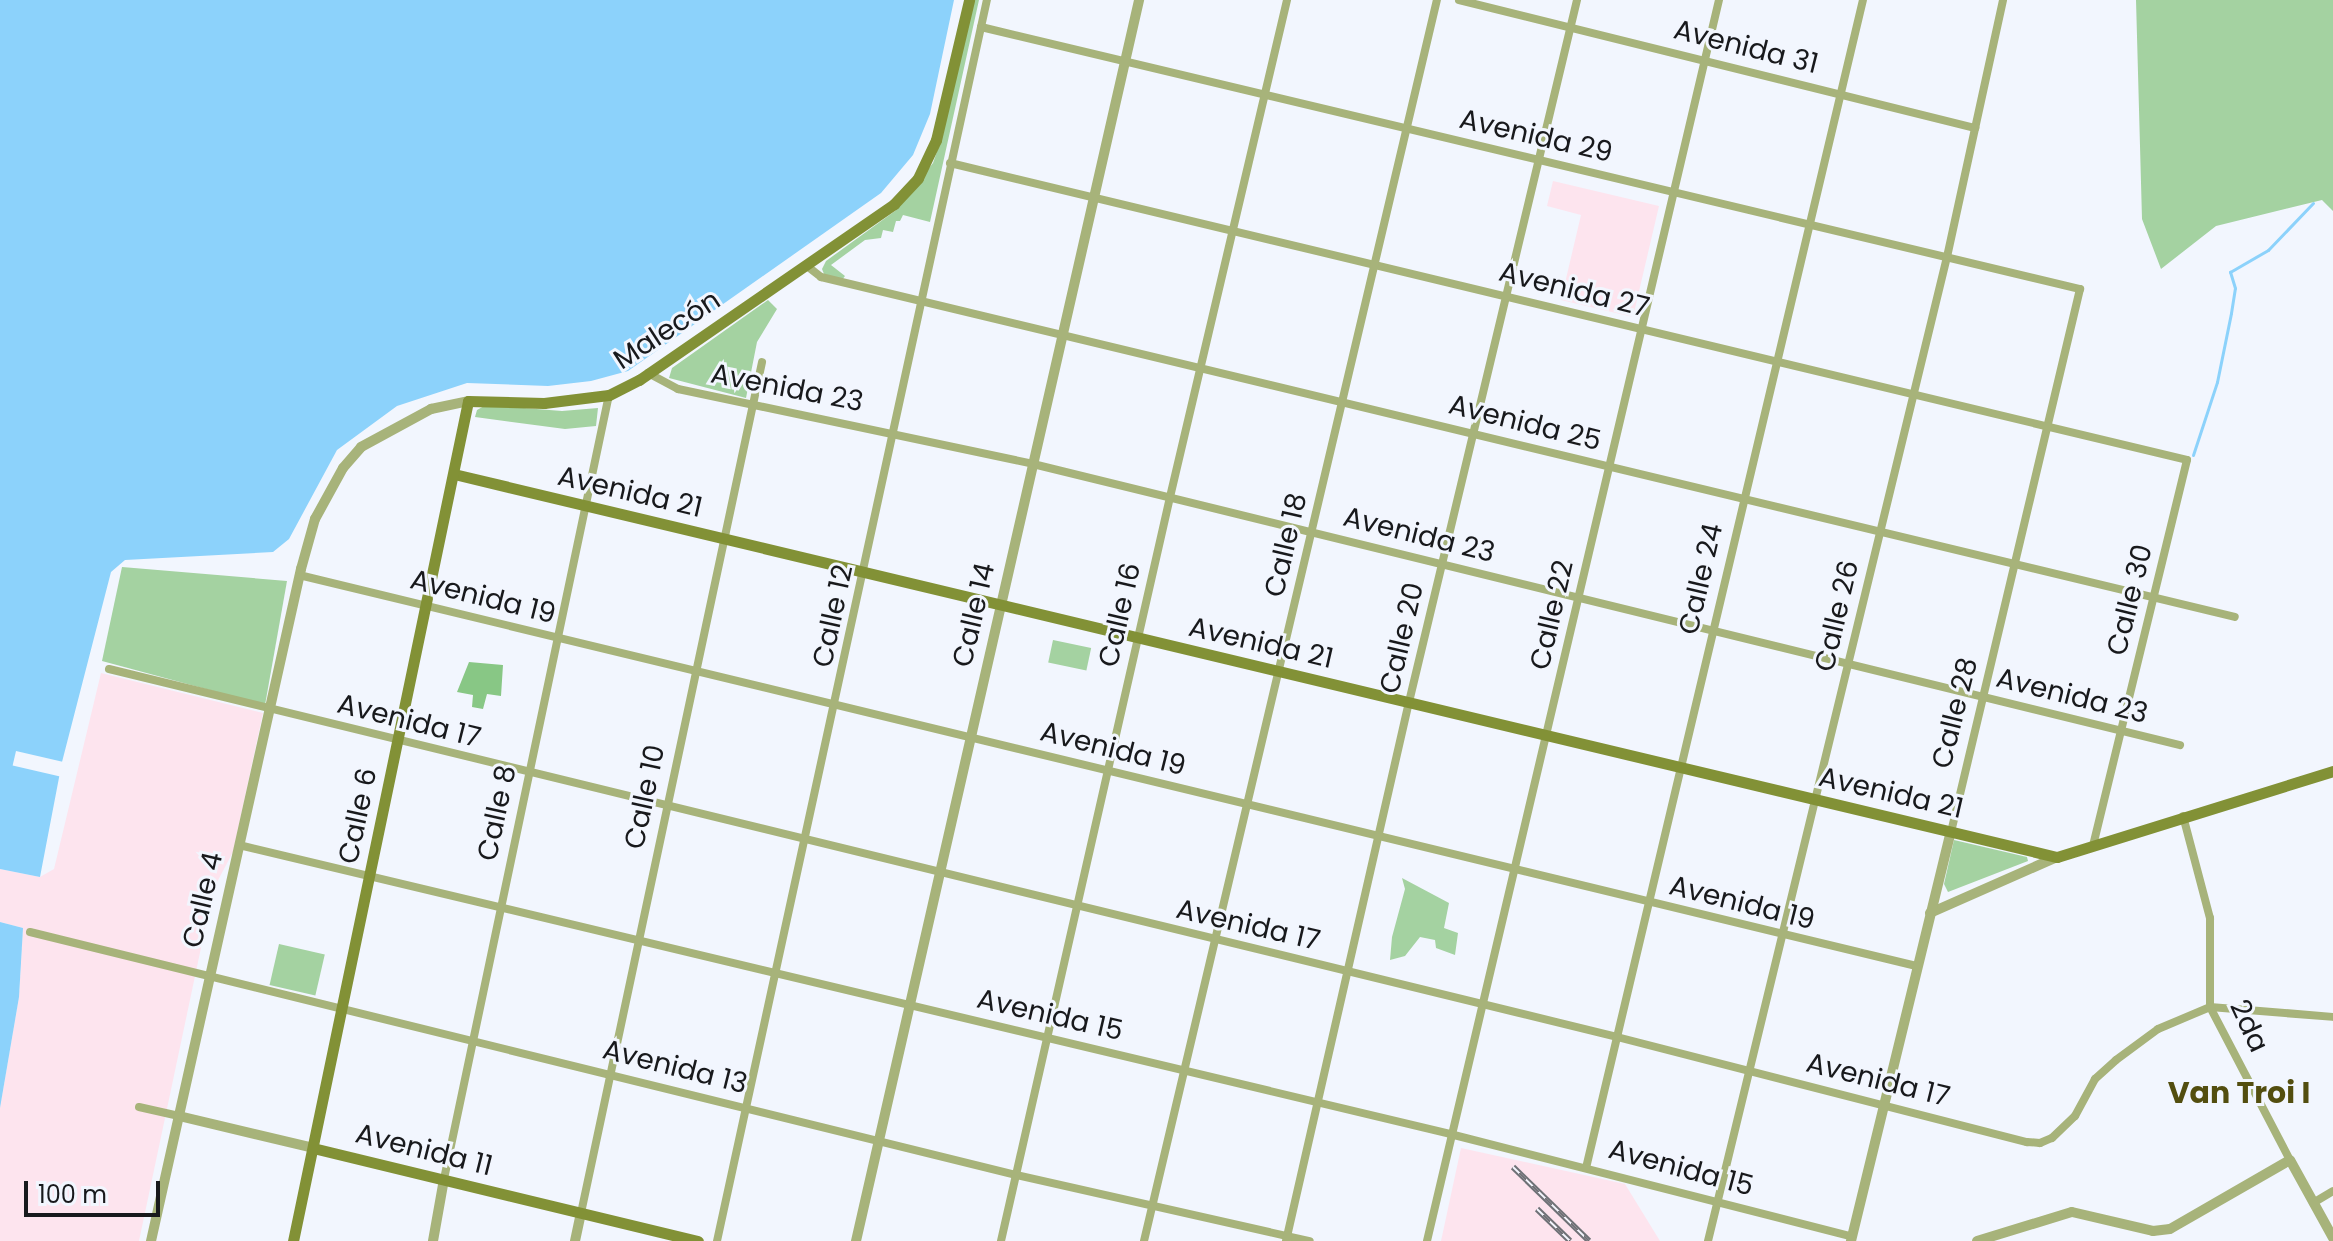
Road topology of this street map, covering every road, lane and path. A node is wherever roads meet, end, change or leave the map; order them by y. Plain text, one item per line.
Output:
1 (969, 0) edge
2 (987, 0) edge
3 (1139, 0) edge
4 (1287, 0) edge
5 (1437, 0) edge
6 (1459, 0) edge
7 (1577, 0) edge
8 (1719, 0) edge
9 (1863, 0) edge
10 (2003, 0) edge
11 (1571, 26) junction
12 (981, 27) junction
13 (1705, 59) junction
14 (1126, 61) junction
15 (1265, 94) junction
16 (1840, 94) junction
17 (1407, 128) junction
18 (1975, 128) junction
19 (1539, 160) junction
20 (950, 163) junction
21 (1674, 192) junction
22 (1094, 198) junction
23 (1810, 225) junction
24 (1233, 231) junction
25 (1947, 257) junction
26 (1375, 265) junction
27 (807, 266) junction
28 (2080, 289) joint
29 (1506, 296) junction
30 (922, 300) junction
31 (1642, 329) junction
32 (1063, 334) junction
33 (762, 362) dead end
34 (1777, 362) junction
35 (1201, 366) junction
36 (648, 373) junction
37 (1912, 394) junction
38 (609, 395) junction
39 (468, 401) junction
40 (1342, 401) junction
41 (754, 403) junction
42 (2047, 426) junction
43 (894, 432) junction
44 (1473, 432) junction
45 (2187, 460) joint
46 (1033, 464) junction
47 (1609, 466) junction
48 (454, 474) junction
49 (1170, 497) junction
50 (1743, 498) junction
51 (586, 506) junction
52 (1312, 531) junction
53 (1880, 531) junction
54 (725, 539) junction
55 (1442, 563) junction
56 (2016, 563) junction
57 (300, 572) junction
58 (864, 572) junction
59 (1579, 597) junction
60 (2153, 597) junction
61 (1001, 605) junction
62 (426, 606) junction
63 (2235, 617) dead end
64 (1711, 631) junction
65 (558, 638) junction
66 (1137, 638) junction
67 (1848, 664) junction
68 (109, 669) dead end
69 (697, 671) junction
70 (1279, 672) junction
71 (1984, 697) junction
72 (1409, 702) junction
73 (836, 706) junction
74 (269, 710) junction
75 (2121, 731) junction
76 (1545, 736) junction
77 (971, 737) junction
78 (398, 741) junction
79 (2180, 745) dead end
80 (1679, 767) junction
81 (1107, 770) junction
82 (2333, 771) edge
83 (529, 774) junction
84 (1816, 801) junction
85 (1247, 804) junction
86 (667, 808) junction
87 (2183, 815) junction
88 (1951, 832) junction
89 (1380, 837) junction
90 (807, 840) junction
91 (239, 845) junction
92 (2093, 845) junction
93 (2057, 857) junction
94 (1514, 869) junction
95 (940, 875) junction
96 (370, 877) junction
97 (1647, 902) junction
98 (501, 908) junction
99 (1075, 908) junction
100 (1930, 913) junction
101 (30, 932) dead end
102 (1783, 936) junction
103 (1216, 939) junction
104 (639, 941) junction
105 (1916, 966) junction
106 (1350, 971) junction
107 (778, 974) junction
108 (210, 976) junction
109 (1482, 1005) junction
110 (2210, 1007) junction
111 (342, 1008) junction
112 (910, 1008) junction
113 (2333, 1017) edge
114 (1617, 1037) junction
115 (1046, 1038) junction
116 (473, 1040) junction
117 (1185, 1071) junction
118 (1751, 1071) junction
119 (611, 1073) junction
120 (1319, 1103) junction
121 (1882, 1104) junction
122 (139, 1107) dead end
123 (747, 1108) junction
124 (179, 1116) junction
125 (1450, 1134) junction
126 (879, 1141) junction
127 (313, 1148) junction
128 (2290, 1160) junction
129 (1586, 1168) junction
130 (1016, 1175) junction
131 (444, 1179) junction
132 (2333, 1191) edge
133 (1717, 1203) junction
134 (2313, 1203) junction
135 (1153, 1204) junction
136 (581, 1213) junction
137 (1287, 1238) edge
138 (2333, 1238) edge
139 (1851, 1239) edge
140 (151, 1241) edge
141 (293, 1241) edge
142 (433, 1241) edge
143 (575, 1241) edge
144 (698, 1241) edge
145 (717, 1241) edge
146 (856, 1241) edge
147 (1001, 1241) edge
148 (1144, 1241) edge
149 (1310, 1241) edge
150 (1427, 1241) edge
151 (1708, 1241) edge
152 (1977, 1241) edge

1 - 27 main road, Malecón
2 - 12 street, Calle 12
3 - 14 street, Calle 14
4 - 15 street, Calle 16
5 - 17 street, Calle 18
6 - 11 street, Avenida 31
7 - 11 street, Calle 20
8 - 13 street, Calle 22
9 - 16 street, Calle 24
10 - 18 street, Calle 26
11 - 13 street, Avenida 31
11 - 19 street, Calle 20
12 - 14 street, Avenida 29
12 - 20 street, Calle 12
13 - 16 street, Avenida 31
13 - 21 street, Calle 22
14 - 15 street, Avenida 29
14 - 22 street, Calle 14
15 - 17 street, Avenida 29
15 - 24 street, Calle 16
16 - 18 street, Avenida 31
16 - 23 street, Calle 24
17 - 19 street, Avenida 29
17 - 26 street, Calle 18
18 - 25 street, Calle 26
19 - 21 street, Avenida 29
19 - 29 street, Calle 20
20 - 22 street, Avenida 27
20 - 30 street, Calle 12
21 - 23 street, Avenida 29
21 - 31 street, Calle 22
22 - 24 street, Avenida 27
22 - 32 street, Calle 14
23 - 25 street, Avenida 29
23 - 34 street, Calle 24
24 - 26 street, Avenida 27
24 - 35 street, Calle 16
25 - 28 street, Avenida 29
25 - 37 street, Calle 26
26 - 29 street, Avenida 27
26 - 40 street, Calle 18
27 - 30 street, Avenida 25
27 - 36 main road, Malecón
28 - 42 street, Calle 28
29 - 31 street, Avenida 27
29 - 44 street, Calle 20
30 - 32 street, Avenida 25
30 - 43 street, Calle 12
31 - 34 street, Avenida 27
31 - 47 street, Calle 22
32 - 35 street, Avenida 25
32 - 46 street, Calle 14
33 - 41 street, Calle 10
34 - 37 street, Avenida 27
34 - 50 street, Calle 24
35 - 40 street, Avenida 25
35 - 49 street, Calle 16
36 - 38 main road, Malecón
36 - 41 street, Avenida 23
37 - 42 street, Avenida 27
37 - 53 street, Calle 26
38 - 39 main road, Malecón
38 - 51 street, Calle 8
39 - 48 main road, Calle 6
39 - 57 street, Malecón
40 - 44 street, Avenida 25
40 - 52 street, Calle 18
41 - 43 street, Avenida 23
41 - 54 street, Calle 10
42 - 45 street, Avenida 27
42 - 56 street, Calle 28
43 - 46 street, Avenida 23
43 - 58 street, Calle 12
44 - 47 street, Avenida 25
44 - 55 street, Calle 20
45 - 60 street, Calle 30
46 - 49 street, Avenida 23
46 - 61 street, Calle 14
47 - 50 street, Avenida 25
47 - 59 street, Calle 22
48 - 51 main road, Avenida 21
48 - 62 main road, Calle 6
49 - 52 street, Avenida 23
49 - 66 street, Calle 16
50 - 53 street, Avenida 25
50 - 64 street, Calle 24
51 - 54 main road, Avenida 21
51 - 65 street, Calle 8
52 - 55 street, Avenida 23
52 - 70 street, Calle 18
53 - 56 street, Avenida 25
53 - 67 street, Calle 26
54 - 58 main road, Avenida 21
54 - 69 street, Calle 10
55 - 59 street, Avenida 23
55 - 72 street, Calle 20
56 - 60 street, Avenida 25
56 - 71 street, Calle 28
57 - 62 street, Avenida 19
57 - 74 street, Calle 4
58 - 61 main road, Avenida 21
58 - 73 street, Calle 12
59 - 64 street, Avenida 23
59 - 76 street, Calle 22
60 - 63 street, Avenida 25
60 - 75 street, Calle 30
61 - 66 main road, Avenida 21
61 - 77 street, Calle 14
62 - 65 street, Avenida 19
62 - 78 main road, Calle 6
64 - 67 street, Avenida 23
64 - 80 street, Calle 24
65 - 69 street, Avenida 19
65 - 83 street, Calle 8
66 - 70 main road, Avenida 21
66 - 81 street, Calle 16
67 - 71 street, Avenida 23
67 - 84 street, Calle 26
68 - 74 street, Avenida 17
69 - 73 street, Avenida 19
69 - 86 street, Calle 10
70 - 72 main road, Avenida 21
70 - 85 street, Calle 18
71 - 75 street, Avenida 23
71 - 88 street, Calle 28
72 - 76 main road, Avenida 21
72 - 89 street, Calle 20
73 - 77 street, Avenida 19
73 - 90 street, Calle 12
74 - 78 street, Avenida 17
74 - 91 street, Calle 4
75 - 79 street, Avenida 23
75 - 92 street, Calle 30
76 - 80 main road, Avenida 21
76 - 94 street, Calle 22
77 - 81 street, Avenida 19
77 - 95 street, Calle 14
78 - 83 street, Avenida 17
78 - 96 main road, Calle 6
80 - 84 main road, Avenida 21
80 - 97 street, Calle 24
81 - 85 street, Avenida 19
81 - 99 street, Calle 16
82 - 87 main road
83 - 86 street, Avenida 17
83 - 98 street, Calle 8
84 - 88 main road, Avenida 21
84 - 102 street, Calle 26
85 - 89 street, Avenida 19
85 - 103 street, Calle 18
86 - 90 street, Avenida 17
86 - 104 street, Calle 10
87 - 92 main road
87 - 110 street, 2da
88 - 93 main road, Avenida 21
88 - 100 street, Calle 28
89 - 94 street, Avenida 19
89 - 106 street, Calle 20
90 - 95 street, Avenida 17
90 - 107 street, Calle 12
91 - 96 street, Avenida 15
91 - 108 street, Calle 4
92 - 93 main road
93 - 100 street
94 - 97 street, Avenida 19
94 - 109 street, Calle 22
95 - 99 street, Avenida 17
95 - 112 street, Calle 14
96 - 98 street, Avenida 15
96 - 111 main road, Calle 6
97 - 102 street, Avenida 19
97 - 114 street, Calle 24
98 - 104 street, Avenida 15
98 - 116 street, Calle 8
99 - 103 street, Avenida 17
99 - 115 street, Calle 16
100 - 105 street, Calle 28
101 - 108 street, Avenida 13
102 - 105 street, Avenida 19
102 - 118 street, Calle 26
103 - 106 street, Avenida 17
103 - 117 street, Calle 18
104 - 107 street, Avenida 15
104 - 119 street, Calle 10
105 - 121 street, Calle 28
106 - 109 street, Avenida 17
106 - 120 street, Calle 20
107 - 112 street, Avenida 15
107 - 123 street, Calle 12
108 - 111 street, Avenida 13
108 - 124 street, Calle 4
109 - 114 street, Avenida 17
109 - 125 street, Calle 22
110 - 113 street, Avenida 17
110 - 121 street, Avenida 17
110 - 128 street, 2da
111 - 116 street, Avenida 13
111 - 127 main road, Calle 6
112 - 115 street, Avenida 15
112 - 126 street, Calle 14
114 - 118 street, Avenida 17
114 - 129 street, Calle 24
115 - 117 street, Avenida 15
115 - 130 street, Calle 16
116 - 119 street, Avenida 13
116 - 131 street, Calle 8
117 - 120 street, Avenida 15
117 - 135 street, Calle 18
118 - 121 street, Avenida 17
118 - 133 street, Calle 26
119 - 123 street, Avenida 13
119 - 136 street, Calle 10
120 - 125 street, Avenida 15
120 - 137 street, Calle 20
121 - 139 street, Calle 28
122 - 124 street, Avenida 11
123 - 126 street, Avenida 13
123 - 145 street, Calle 12
124 - 127 street, Avenida 11
124 - 140 street, Calle 4
125 - 129 street, Avenida 15
125 - 150 street, Calle 22
126 - 130 street, Avenida 13
126 - 146 street, Calle 14
127 - 131 main road, Avenida 11
127 - 141 main road, Calle 6
128 - 134 street, 2da
128 - 152 street
129 - 133 street, Avenida 15
130 - 135 street, Avenida 13
130 - 147 street, Calle 16
131 - 136 main road, Avenida 11
131 - 142 street, Calle 8
132 - 134 street
133 - 139 street, Avenida 15
133 - 151 street, Calle 26
134 - 138 street, 2da
135 - 137 street, Avenida 13
135 - 148 street, Calle 18
136 - 143 street, Calle 10
136 - 144 main road, Avenida 11
137 - 149 street, Avenida 13

